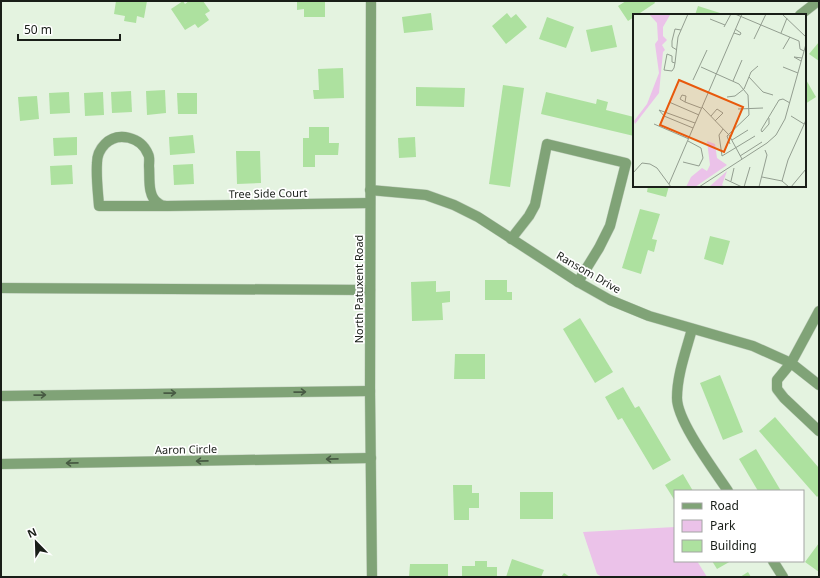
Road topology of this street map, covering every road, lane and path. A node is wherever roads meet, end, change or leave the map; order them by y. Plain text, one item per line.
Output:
1 (371, 1) edge
2 (818, 1) edge
3 (801, 14) edge
4 (370, 190) junction
5 (370, 203) junction
6 (167, 206) junction
7 (511, 238) junction
8 (578, 282) junction
9 (1, 288) edge
10 (370, 290) junction
11 (819, 311) edge
12 (692, 329) junction
13 (791, 363) junction
14 (819, 385) edge
15 (370, 391) junction
16 (1, 396) edge
17 (819, 431) edge
18 (371, 458) junction
19 (1, 464) edge
20 (727, 490) edge
21 (774, 562) edge
22 (372, 577) edge
23 (783, 577) edge

1 - 4 street, North Patuxent Road
2 - 3 street
4 - 5 street, North Patuxent Road
4 - 7 street, Ransom Drive
5 - 6 street, Tree Side Court
5 - 10 street, North Patuxent Road
6 - 6 street, Tree Side Court
7 - 8 street, Ransom Drive
7 - 8 street
8 - 12 street, Ransom Drive
9 - 10 street
10 - 15 street, North Patuxent Road
11 - 13 street
12 - 13 street, Ransom Drive
12 - 20 street
13 - 14 street, Ransom Drive
13 - 17 street
16 -> 15 street
15 - 18 street, North Patuxent Road
18 -> 19 street, Aaron Circle
18 - 22 street, North Patuxent Road
21 - 23 street

